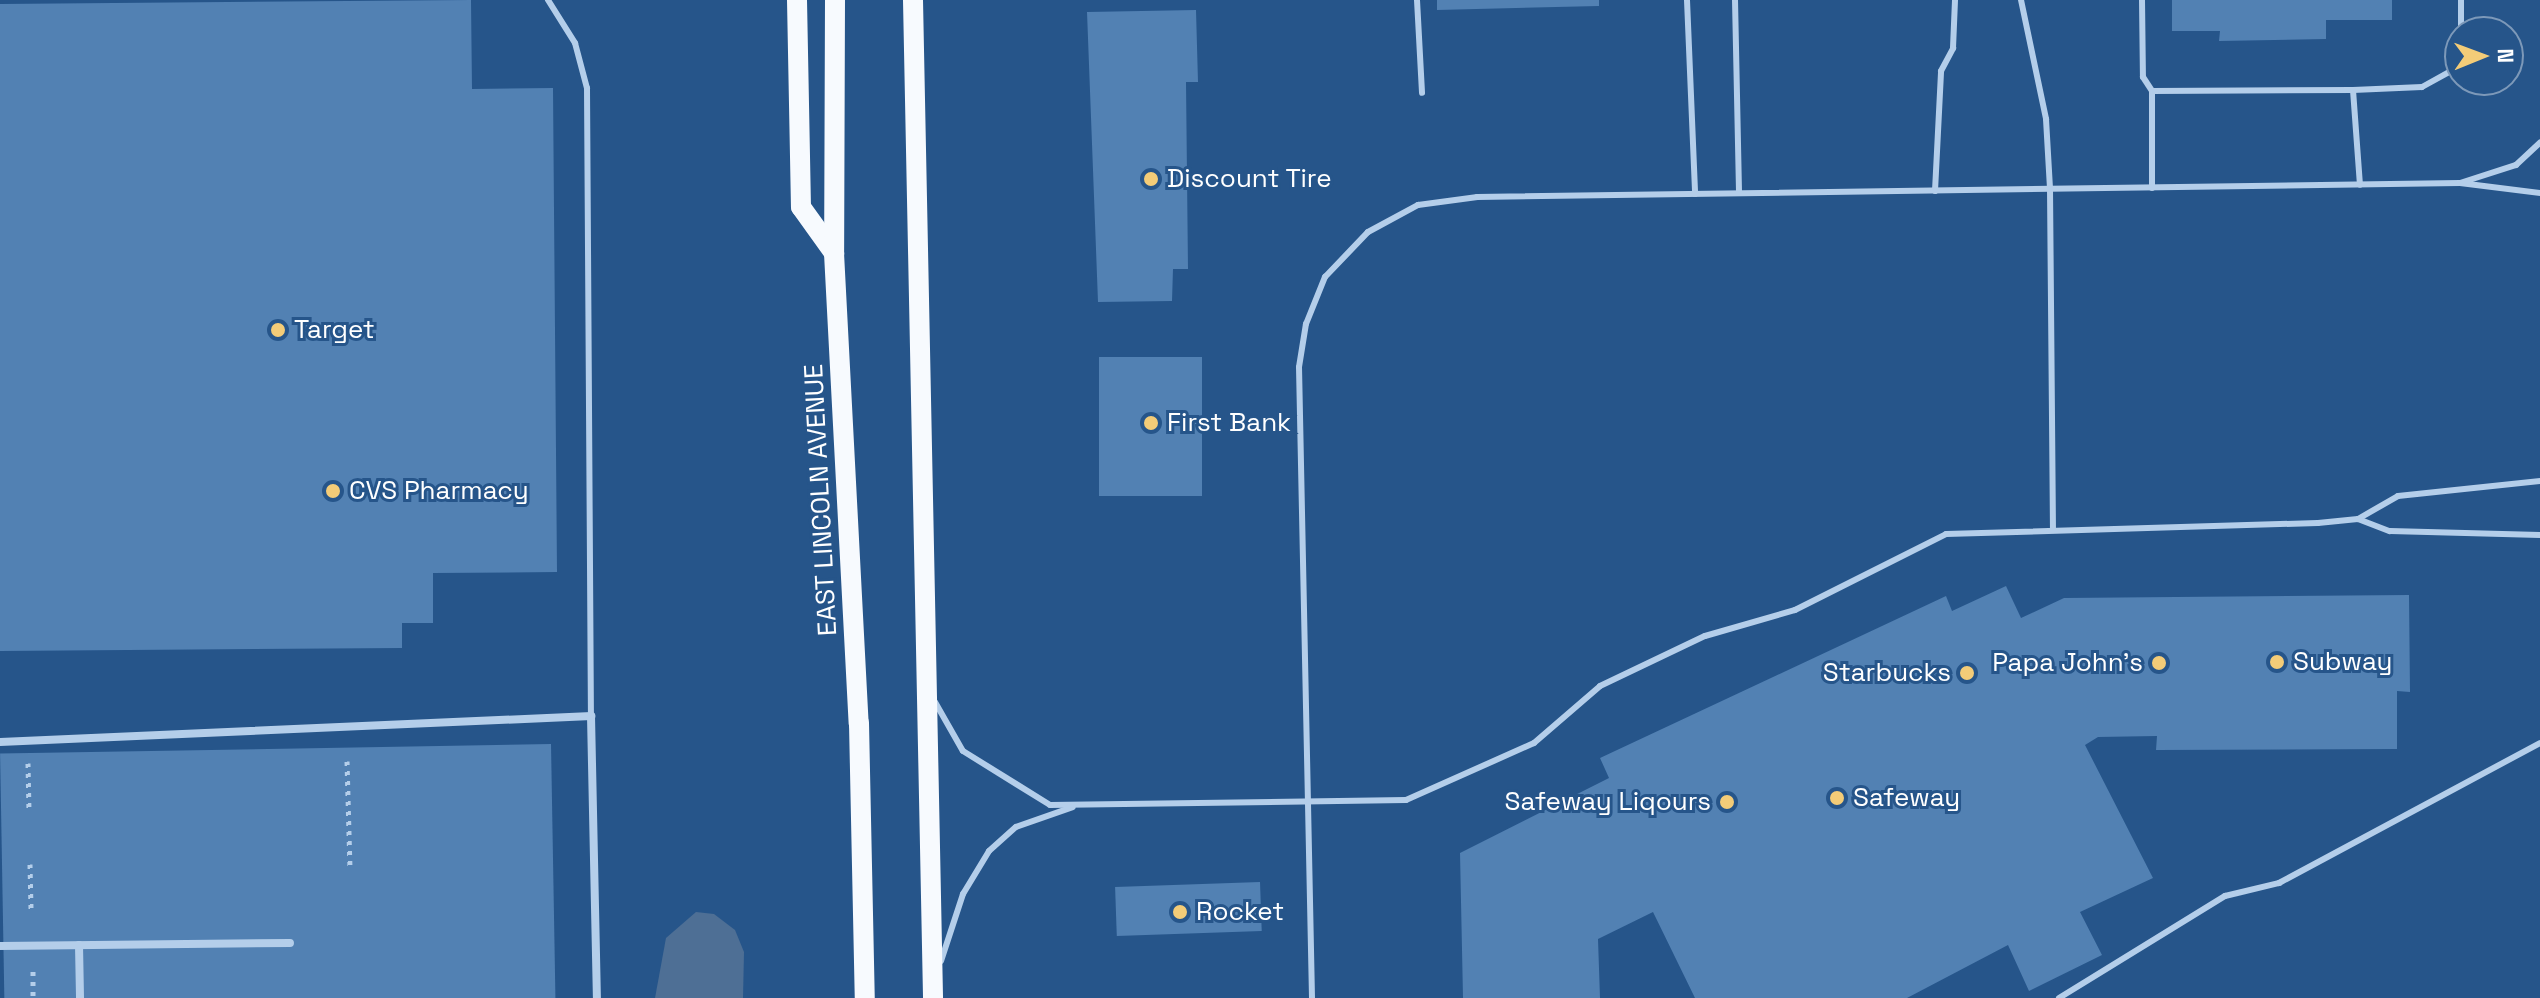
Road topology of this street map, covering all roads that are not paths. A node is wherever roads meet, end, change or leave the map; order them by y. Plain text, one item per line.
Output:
1 (548, 0) edge
2 (797, 0) edge
3 (835, 0) edge
4 (913, 0) edge
5 (1417, 0) edge
6 (1687, 0) edge
7 (1735, 0) edge
8 (1955, 0) edge
9 (2021, 0) edge
10 (2142, 0) edge
11 (2444, 75) edge
12 (2353, 90) junction
13 (2152, 91) junction
14 (1422, 93) dead end
15 (2540, 143) edge
16 (2460, 183) junction
17 (2360, 185) junction
18 (2152, 188) junction
19 (2050, 189) junction
20 (1935, 191) junction
21 (1739, 193) junction
22 (2540, 193) edge
23 (1695, 194) junction
24 (834, 253) junction
25 (2540, 481) edge
26 (2358, 519) junction
27 (2053, 528) junction
28 (2540, 535) edge
29 (927, 673) junction
30 (591, 716) junction
31 (0, 742) edge
32 (2540, 743) edge
33 (1307, 804) junction
34 (1076, 806) junction
35 (290, 943) dead end
36 (79, 945) junction
37 (0, 946) edge
38 (933, 994) edge
39 (80, 998) edge
40 (597, 998) edge
41 (865, 998) edge
42 (1312, 998) edge
43 (2059, 998) edge

1 - 30 lane
2 - 24 main road
3 - 24 main road, EAST LINCOLN AVENUE
4 - 29 main road
5 - 14 lane
6 - 23 lane
7 - 21 lane
8 - 20 lane
9 - 19 lane
10 - 13 lane
11 - 12 lane
12 - 13 lane
12 - 17 lane
13 - 18 lane
15 - 16 lane
16 - 17 lane
16 - 22 lane
17 - 18 lane
18 - 19 lane
19 - 20 lane
19 - 27 lane
20 - 21 lane
21 - 23 lane
23 - 33 lane
24 - 41 main road, EAST LINCOLN AVENUE
25 - 26 lane
26 - 27 lane
26 - 28 lane
27 - 33 lane
29 - 34 lane
29 - 38 main road
30 - 31 street
30 - 40 street
32 - 43 lane
33 - 34 lane
33 - 42 lane
34 - 38 lane
35 - 36 street
36 - 37 street
36 - 39 street

